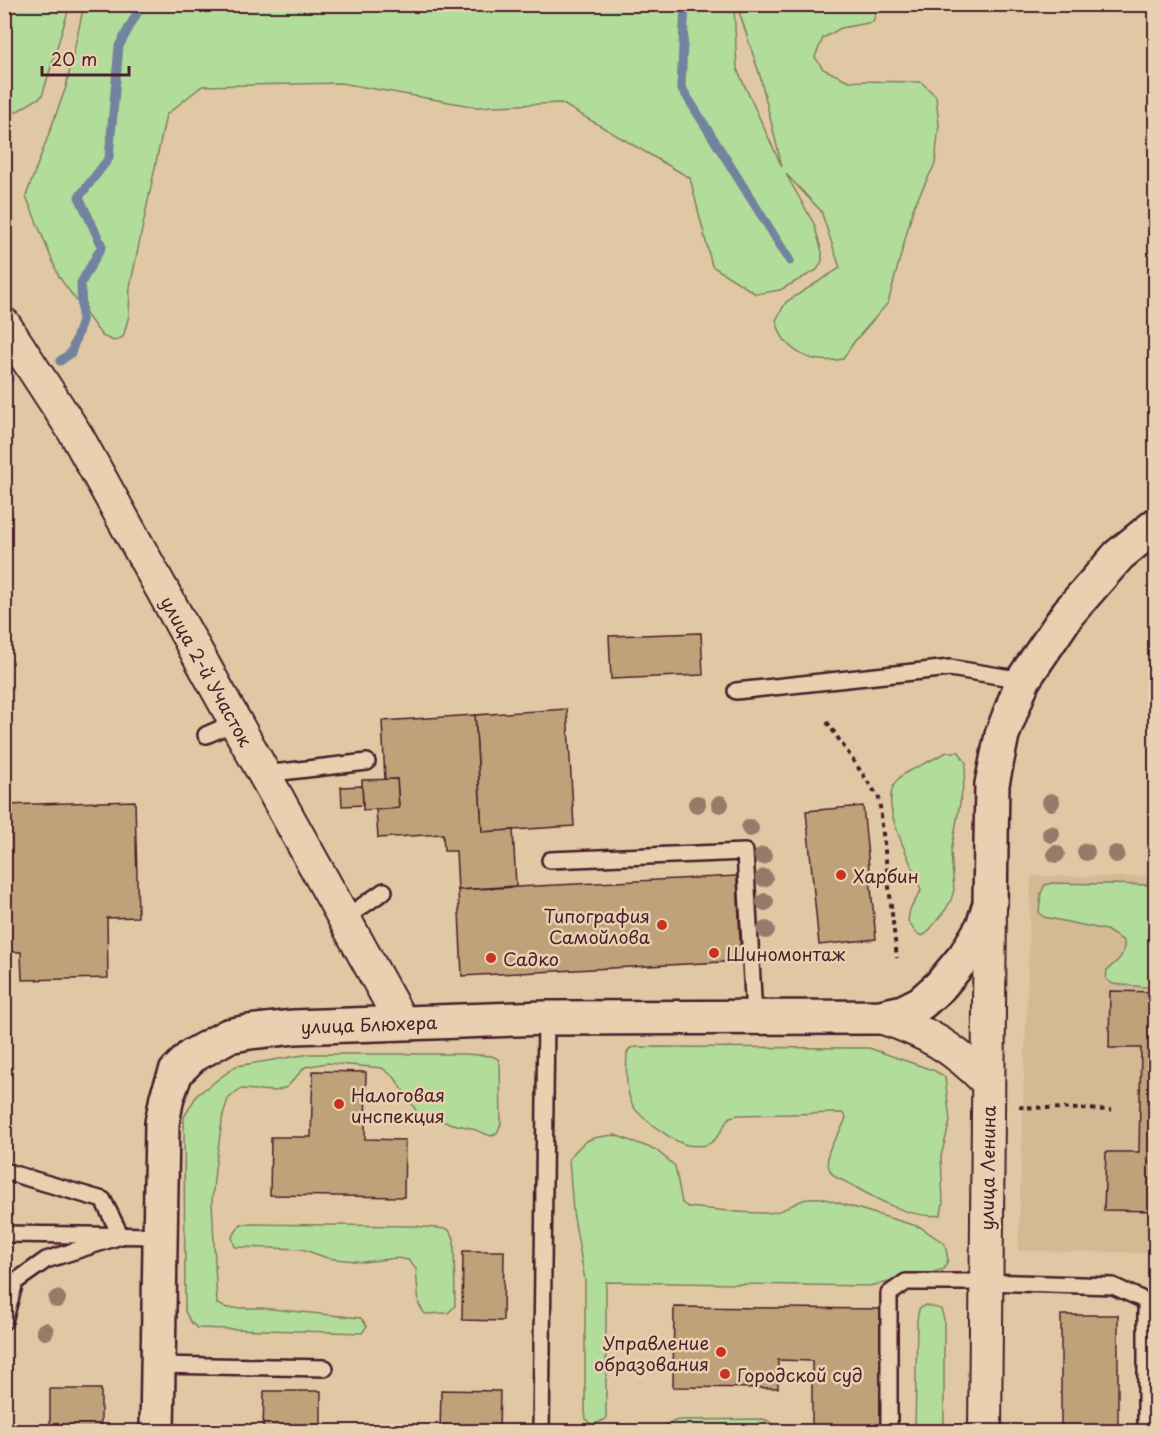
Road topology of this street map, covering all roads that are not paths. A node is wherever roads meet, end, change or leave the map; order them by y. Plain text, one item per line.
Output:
1 (4, 324) edge
2 (1155, 525) edge
3 (1023, 680) junction
4 (735, 691) dead end
5 (236, 722) junction
6 (206, 735) dead end
7 (367, 762) dead end
8 (264, 774) junction
9 (550, 860) dead end
10 (384, 891) dead end
11 (990, 904) junction
12 (345, 918) junction
13 (754, 1016) junction
14 (879, 1017) junction
15 (546, 1018) junction
16 (402, 1023) junction
17 (988, 1083) junction
18 (4, 1171) edge
19 (4, 1234) edge
20 (121, 1236) junction
21 (160, 1236) junction
22 (986, 1282) junction
23 (4, 1321) edge
24 (157, 1365) junction
25 (325, 1368) dead end
26 (157, 1431) edge
27 (541, 1431) edge
28 (889, 1431) edge
29 (985, 1431) edge
30 (1146, 1431) edge

1 - 5 street, улица 2-й Участок
2 - 3 street, улица Блюхера
3 - 4 lane
3 - 11 street, улица Блюхера
5 - 6 lane
5 - 8 street, улица 2-й Участок
7 - 8 lane
8 - 12 street, улица 2-й Участок
9 - 13 lane
10 - 12 lane
11 - 14 street, улица Блюхера
11 - 17 street, улица Ленина
12 - 16 street, улица 2-й Участок
13 - 14 street, улица Блюхера
13 - 15 street, улица Блюхера
14 - 17 street
15 - 16 street, улица Блюхера
15 - 27 lane
16 - 21 street, улица Блюхера
17 - 22 street, улица Ленина
18 - 20 lane
19 - 20 lane
20 - 21 lane
20 - 23 lane
21 - 24 street, улица Блюхера
22 - 28 lane
22 - 29 street, улица Ленина
22 - 30 lane
24 - 25 lane
24 - 26 street, улица Блюхера

